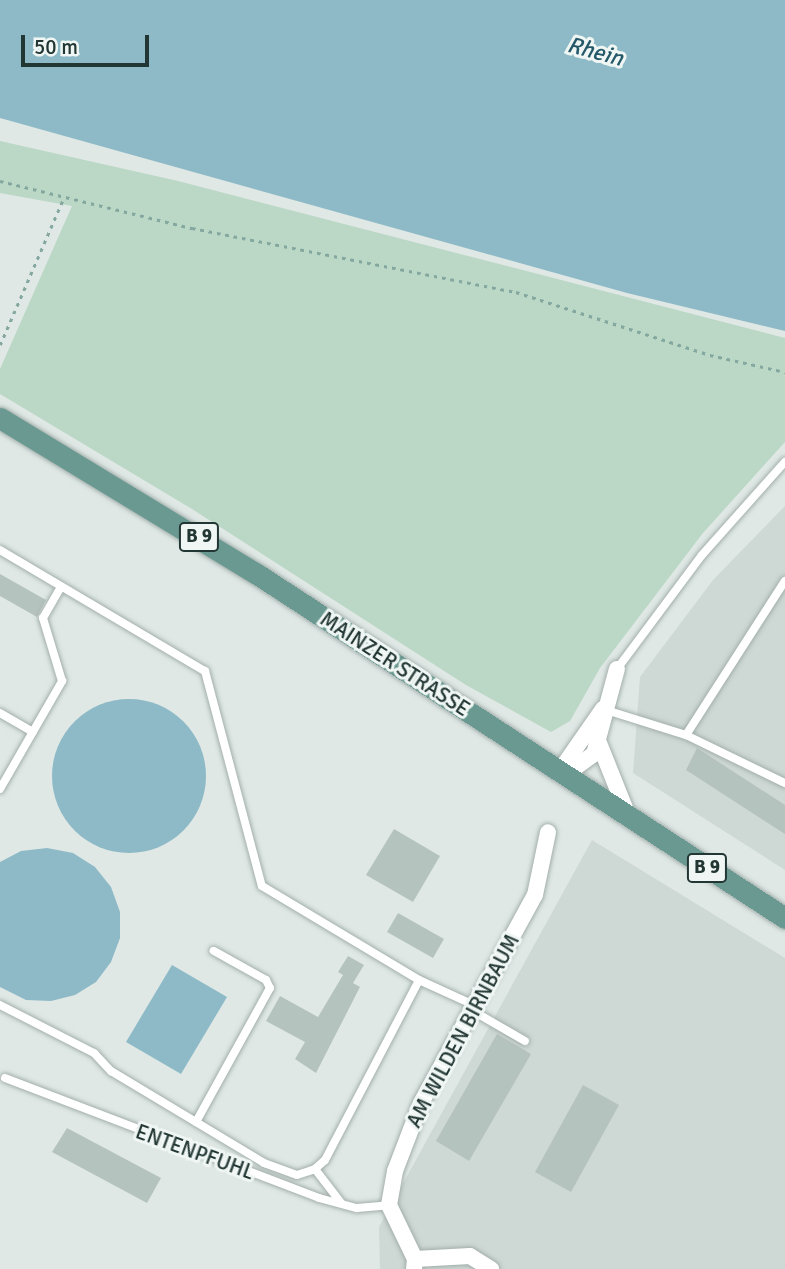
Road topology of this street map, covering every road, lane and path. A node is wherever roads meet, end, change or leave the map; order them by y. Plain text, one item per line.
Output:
1 (0, 181) edge
2 (64, 197) junction
3 (0, 345) edge
4 (785, 372) edge
5 (0, 418) edge
6 (785, 462) edge
7 (0, 551) edge
8 (785, 581) edge
9 (61, 587) junction
10 (617, 669) joint
11 (603, 709) junction
12 (0, 713) edge
13 (33, 732) junction
14 (686, 735) junction
15 (599, 743) junction
16 (562, 774) junction
17 (785, 783) edge
18 (0, 789) edge
19 (629, 818) junction
20 (548, 832) dead end
21 (785, 918) edge
22 (214, 951) dead end
23 (419, 980) junction
24 (0, 1005) edge
25 (475, 1009) junction
26 (525, 1041) dead end
27 (5, 1078) dead end
28 (196, 1122) junction
29 (315, 1169) junction
30 (342, 1204) junction
31 (389, 1205) junction
32 (414, 1264) edge
33 (491, 1269) edge

1 - 2 path
2 - 3 path
2 - 4 path
5 - 16 main road, MAINZER STRASSE / B 9
6 - 10 lane
7 - 9 lane
8 - 14 lane
9 - 13 lane
9 - 23 lane
10 - 11 street
11 - 14 lane
11 - 15 street
11 - 16 street
12 - 13 lane
13 - 18 lane
14 - 17 lane
15 - 16 street
15 - 19 street
16 - 19 main road, MAINZER STRASSE / B 9
19 - 21 main road, MAINZER STRASSE / B 9
20 - 25 street, AM WILDEN BIRNBAUM
22 - 28 lane
23 - 25 lane
23 - 29 lane
24 - 28 lane
25 - 26 lane
25 - 31 street, AM WILDEN BIRNBAUM
27 - 30 lane, ENTENPFUHL
28 - 29 lane
29 - 30 lane
30 - 31 lane, ENTENPFUHL
31 - 32 street
32 - 33 street

